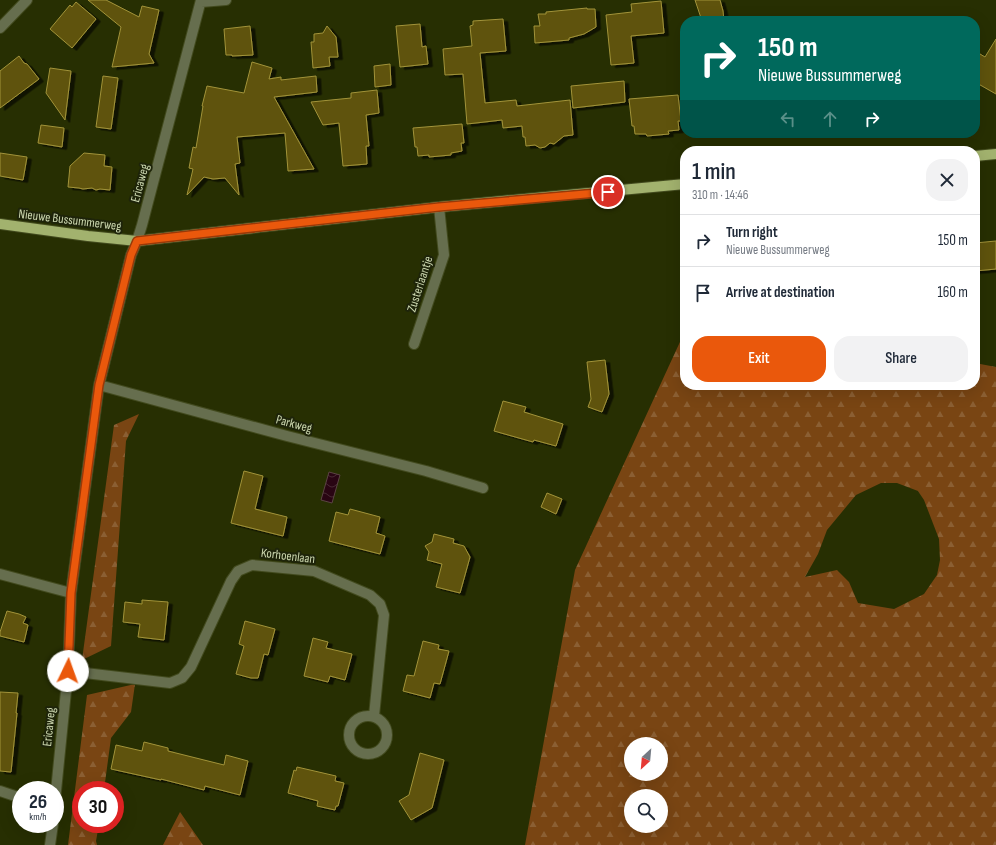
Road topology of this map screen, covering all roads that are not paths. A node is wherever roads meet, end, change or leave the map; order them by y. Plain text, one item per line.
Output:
1 (27, 0) edge
2 (226, 0) edge
3 (201, 1) edge
4 (0, 28) edge
5 (994, 153) edge
6 (980, 155) edge
7 (680, 184) edge
8 (439, 207) junction
9 (0, 224) edge
10 (137, 241) junction
11 (414, 344) dead end
12 (99, 385) junction
13 (483, 488) dead end
14 (0, 574) edge
15 (71, 593) junction
16 (68, 671) junction
17 (374, 716) dead end
18 (57, 781) edge
19 (0, 791) edge
20 (12, 795) edge
21 (52, 833) edge
22 (50, 845) edge

1 - 4 street
2 - 3 street
3 - 10 street, Ericaweg
5 - 6 main road
7 - 8 main road, Nieuwe Bussummerweg
8 - 10 main road, Nieuwe Bussummerweg
8 - 11 street, Zusterlaantje
9 - 10 main road, Nieuwe Bussummerweg
10 - 12 street, Ericaweg
12 - 13 street, Parkweg
12 - 15 street, Ericaweg
14 - 15 street
15 - 16 street, Ericaweg
16 - 17 street, Korhoenlaan
16 - 18 street, Ericaweg
19 - 20 street
21 - 22 street

